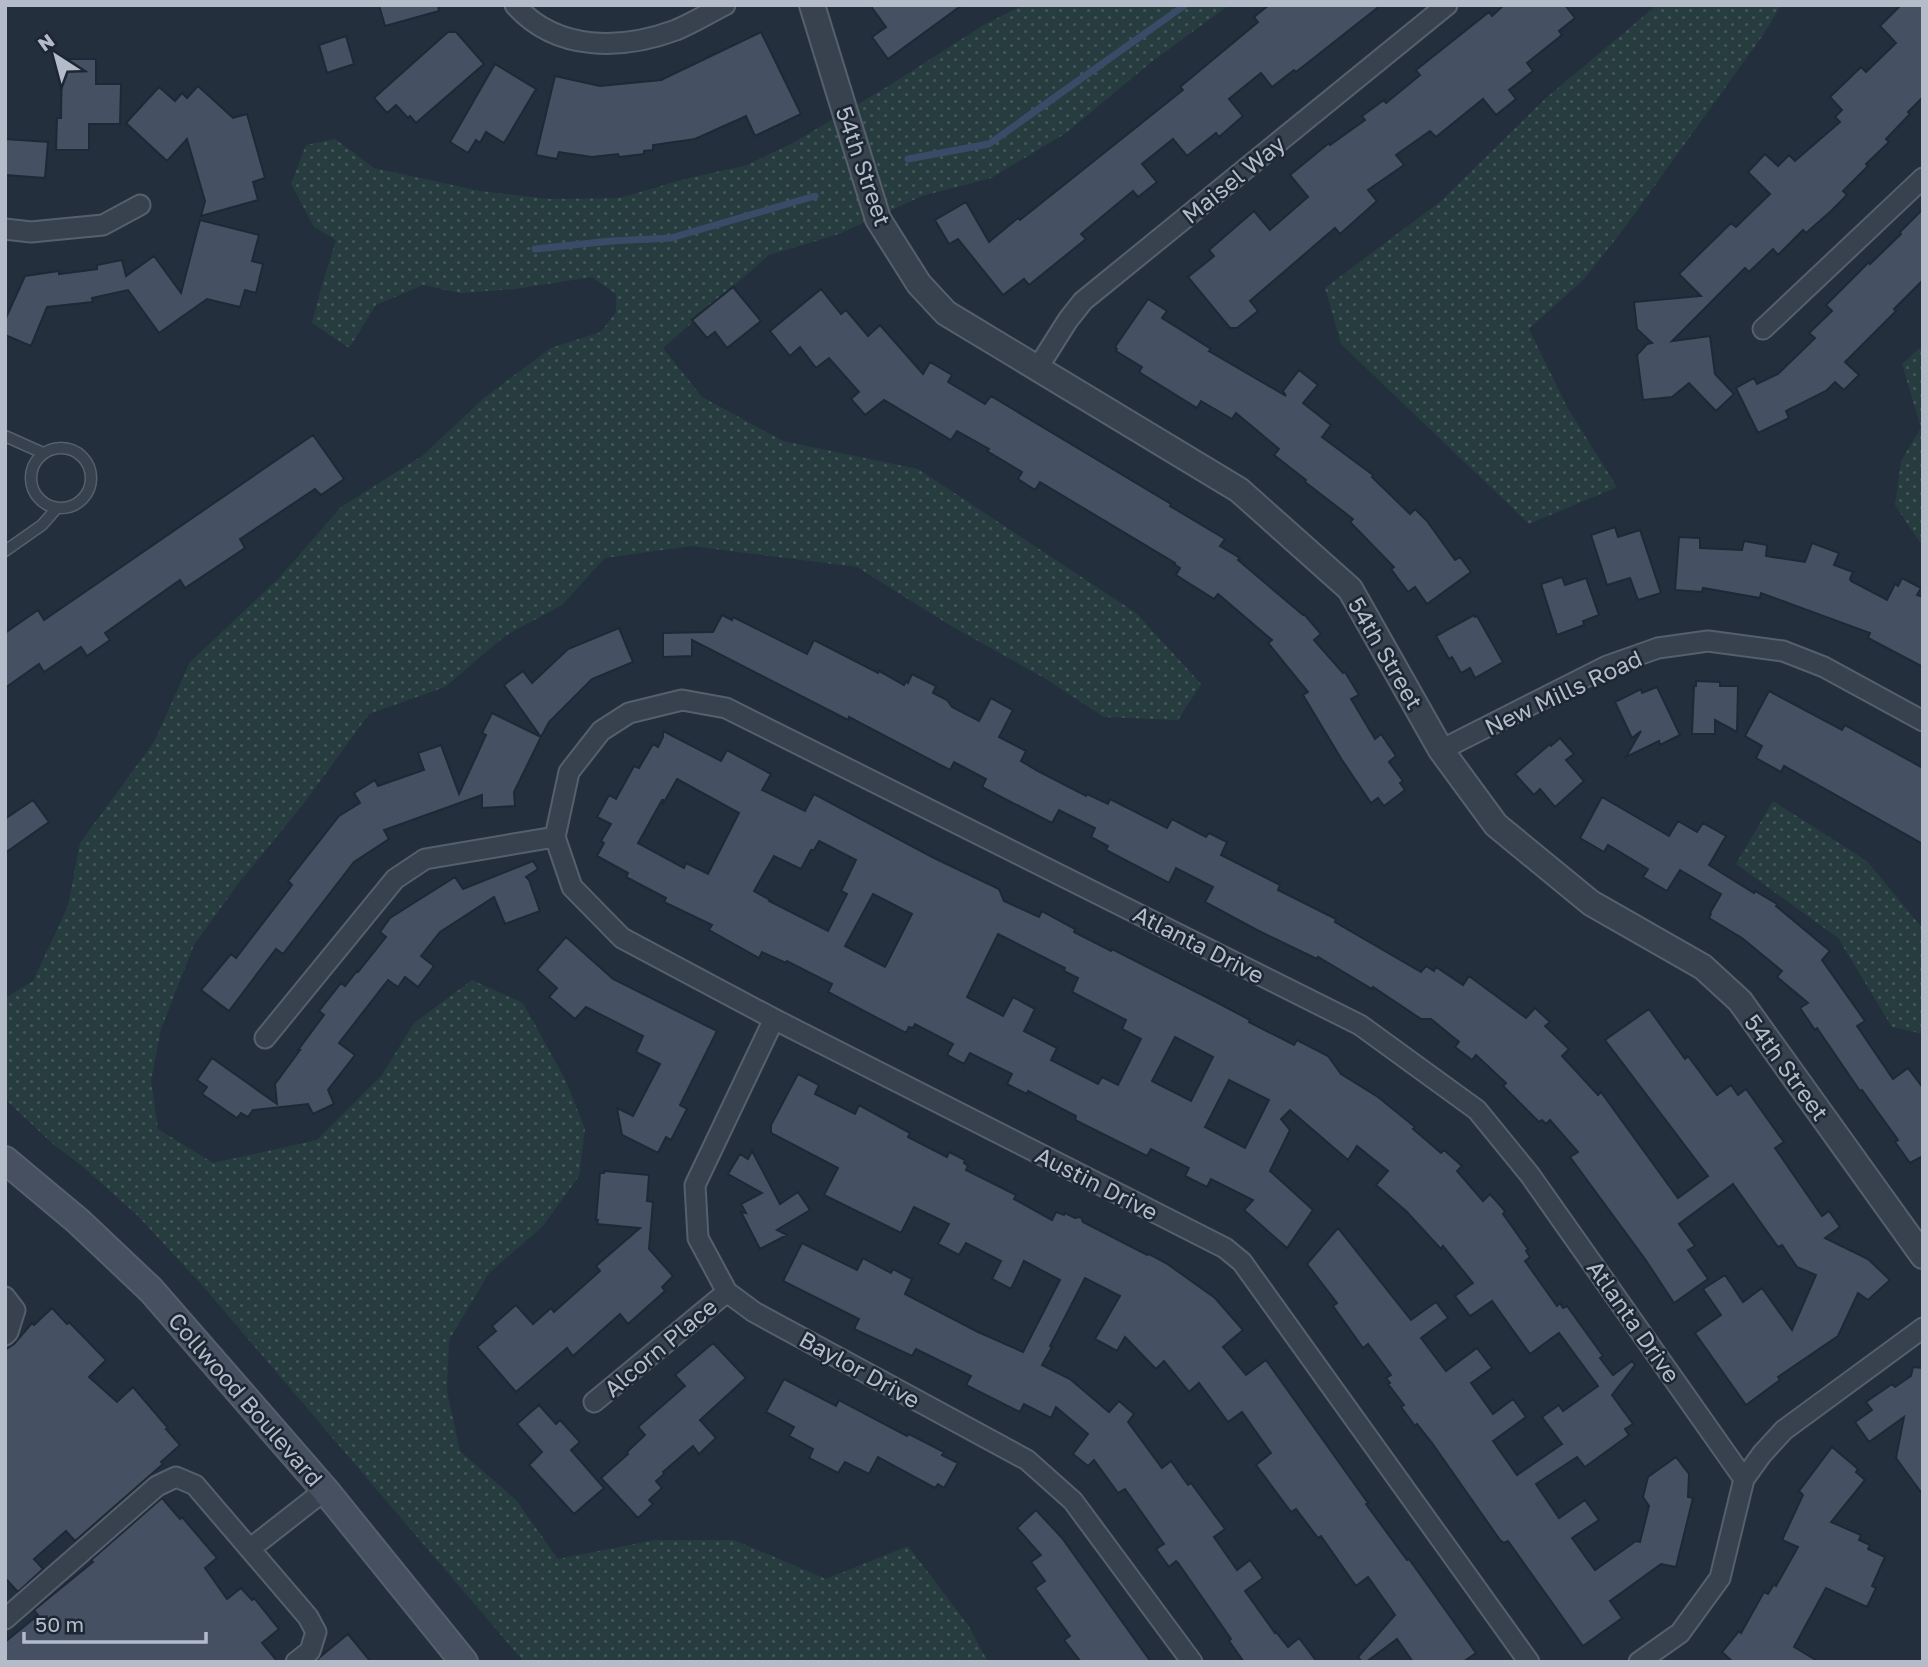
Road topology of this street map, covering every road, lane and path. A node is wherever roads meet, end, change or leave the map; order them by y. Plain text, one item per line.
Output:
1 (515, 5) edge
2 (725, 5) edge
3 (812, 5) edge
4 (1447, 5) edge
5 (1923, 178) edge
6 (140, 205) dead end
7 (5, 229) edge
8 (1763, 329) dead end
9 (1037, 369) junction
10 (5, 436) edge
11 (43, 453) junction
12 (57, 508) junction
13 (5, 551) edge
14 (1923, 721) edge
15 (1441, 750) junction
16 (555, 837) junction
17 (774, 1018) junction
18 (265, 1038) dead end
19 (5, 1160) edge
20 (1923, 1256) edge
21 (727, 1292) junction
22 (5, 1297) edge
23 (1923, 1328) edge
24 (5, 1335) edge
25 (594, 1402) dead end
26 (1744, 1479) junction
27 (325, 1490) junction
28 (251, 1548) junction
29 (5, 1619) edge
30 (296, 1662) edge
31 (464, 1662) edge
32 (1192, 1662) edge
33 (1530, 1662) edge
34 (1639, 1662) edge

1 - 2 street
3 - 9 street, 54th Street
4 - 9 street, Maisel Way
5 - 8 street
6 - 7 street
9 - 15 street, 54th Street
10 - 11 lane
11 - 12 lane
11 - 12 lane
12 - 13 lane
14 - 15 street, New Mills Road
15 - 20 street, 54th Street
16 - 17 street, Austin Drive
16 - 18 street
16 - 26 street, Atlanta Drive
17 - 21 street, Baylor Drive
17 - 33 street, Austin Drive
19 - 27 main road, Collwood Boulevard
21 - 25 street, Alcorn Place
21 - 32 street, Baylor Drive
22 - 24 street
23 - 26 street
26 - 34 street
27 - 28 street
27 - 31 main road, Collwood Boulevard
28 - 29 street
28 - 30 street

